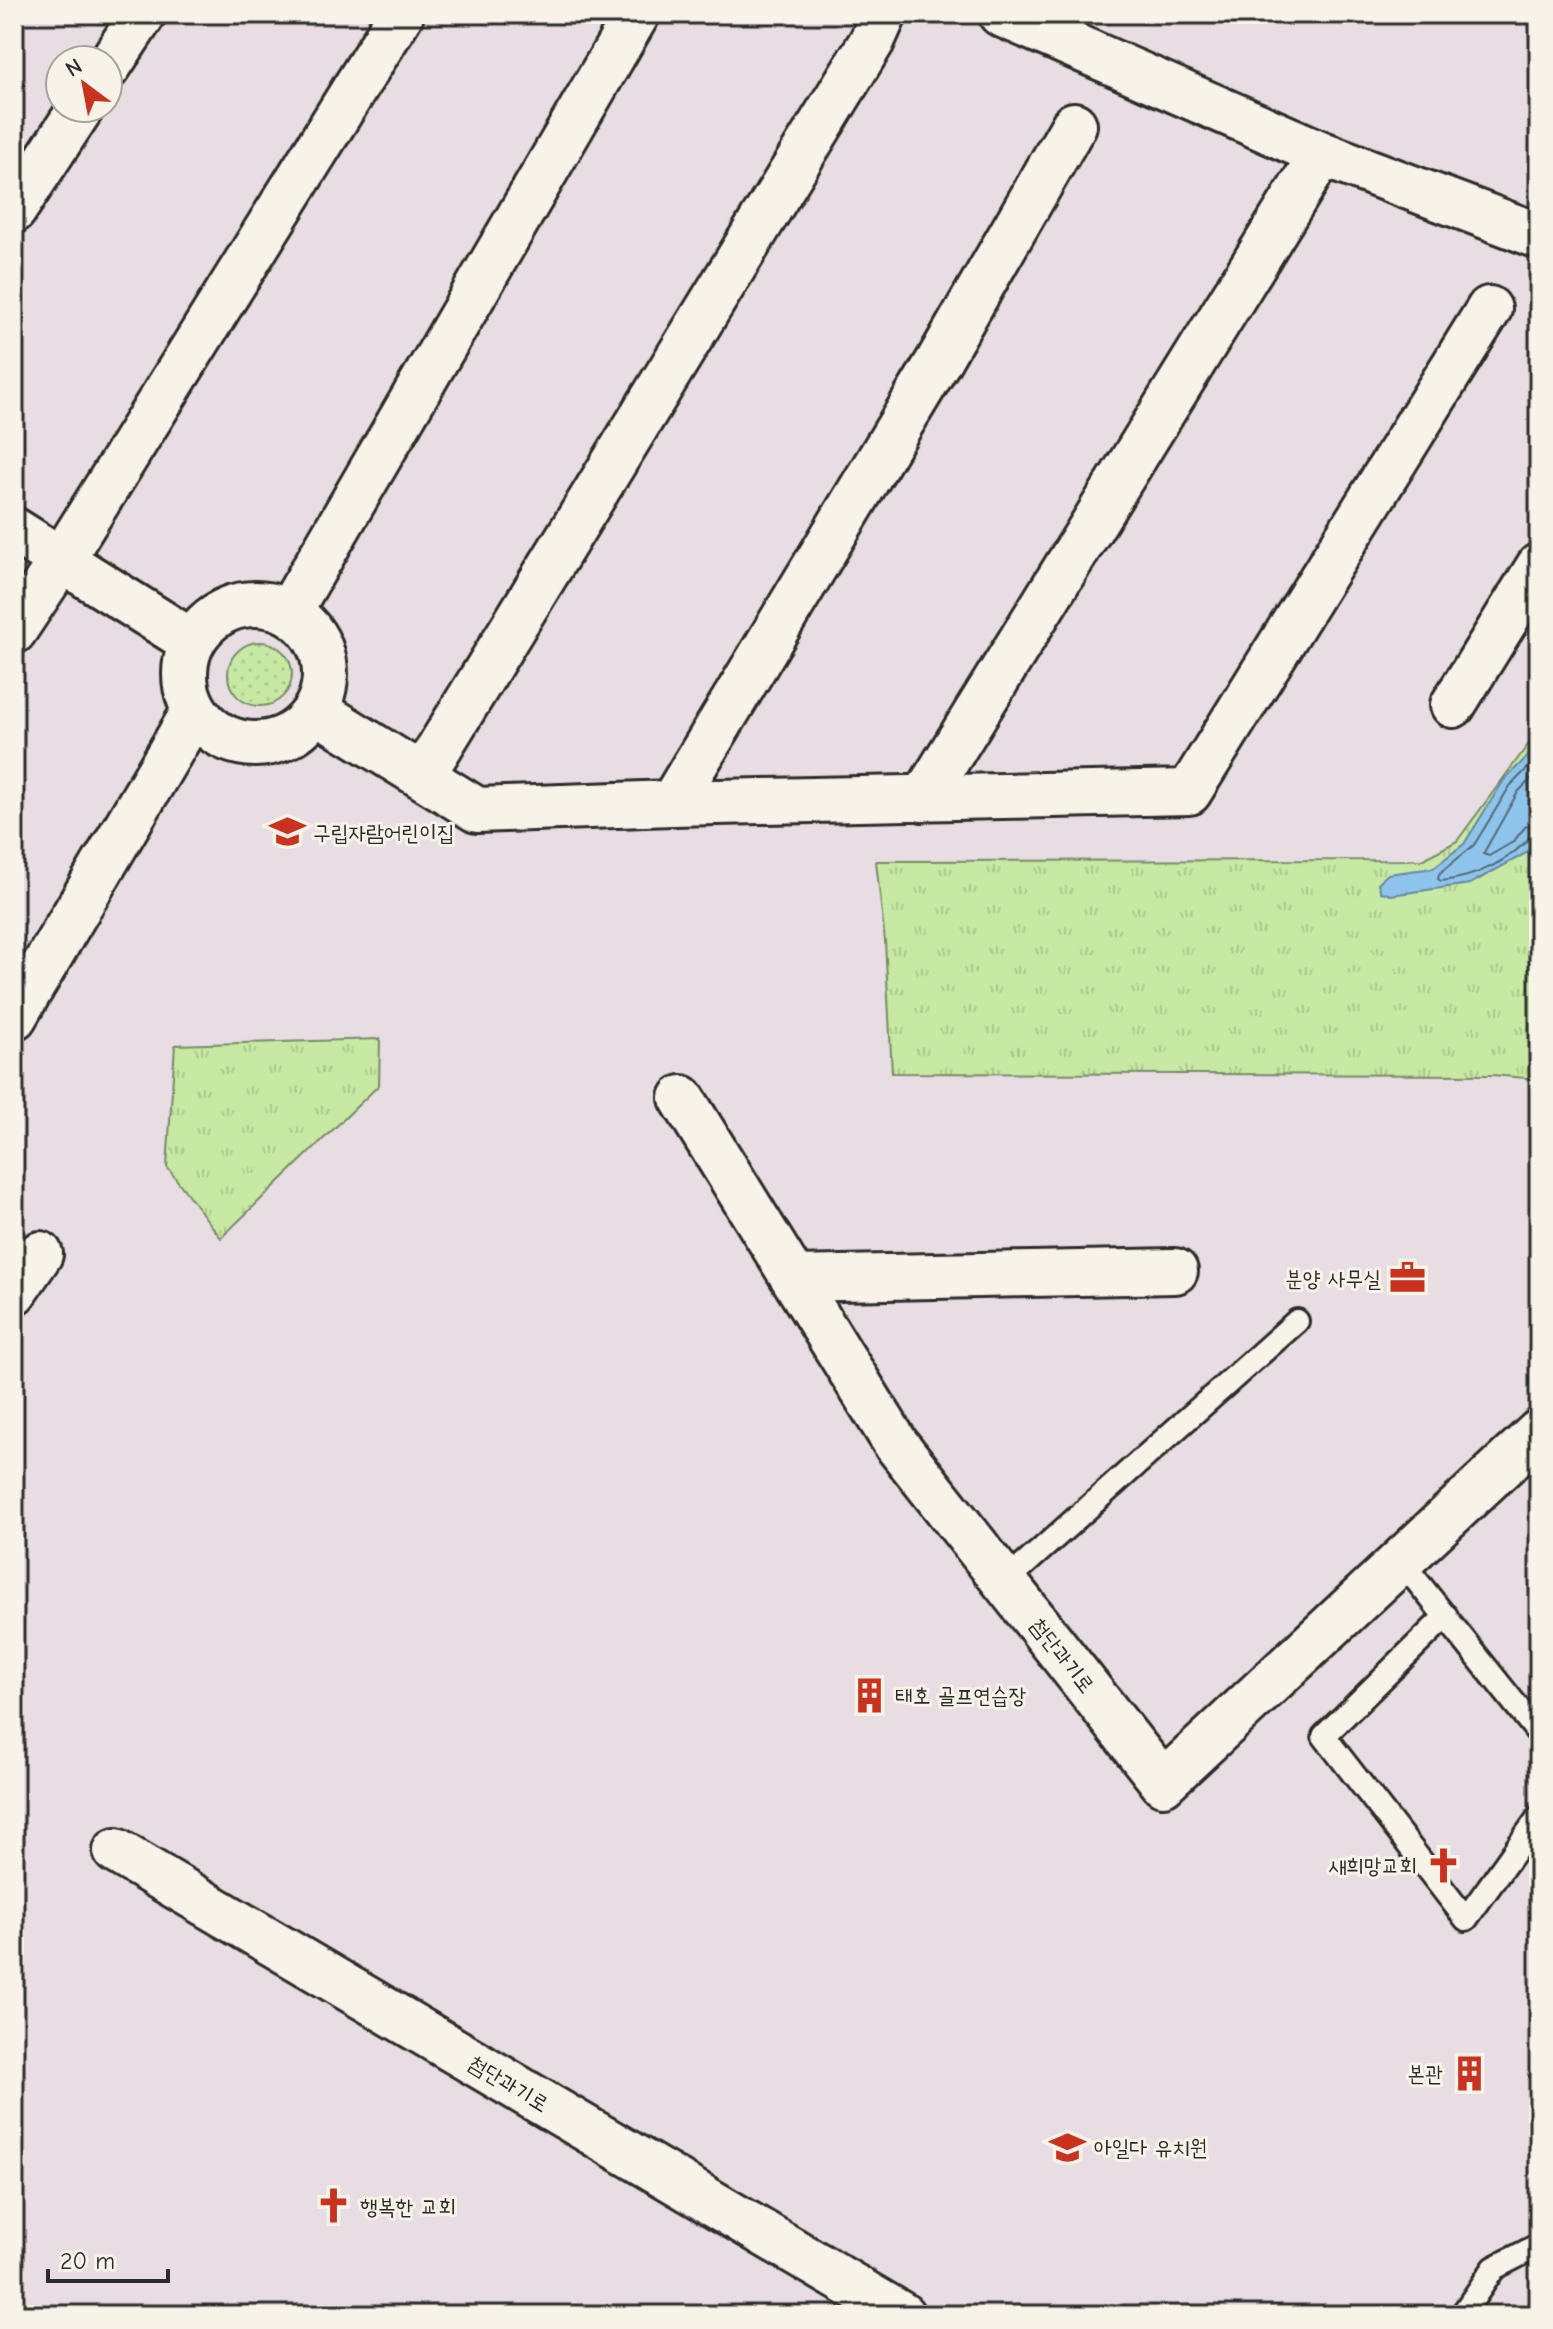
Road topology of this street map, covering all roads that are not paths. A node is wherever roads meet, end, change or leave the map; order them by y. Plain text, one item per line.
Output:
1 (143, 14) edge
2 (401, 14) edge
3 (637, 14) edge
4 (884, 14) edge
5 (1001, 14) edge
6 (123, 44) edge
7 (70, 124) edge
8 (1074, 125) dead end
9 (1322, 154) junction
10 (14, 210) edge
11 (1539, 236) edge
12 (1489, 309) dead end
13 (14, 530) edge
14 (62, 559) junction
15 (1539, 566) edge
16 (289, 612) junction
17 (14, 631) edge
18 (192, 642) junction
19 (1453, 705) dead end
20 (195, 710) junction
21 (315, 710) junction
22 (422, 776) junction
23 (923, 799) junction
24 (672, 803) junction
25 (14, 1017) edge
26 (682, 1098) dead end
27 (40, 1254) dead end
28 (1175, 1271) dead end
29 (794, 1279) junction
30 (14, 1292) edge
31 (1297, 1321) dead end
32 (1539, 1432) edge
33 (1401, 1561) junction
34 (1005, 1582) junction
35 (1446, 1616) junction
36 (1539, 1734) edge
37 (1539, 1817) edge
38 (116, 1851) dead end
39 (1539, 2245) edge
40 (902, 2315) edge
41 (1462, 2315) edge

1 - 6 street
2 - 14 street
3 - 16 street
4 - 22 street
5 - 9 street
7 - 10 street
8 - 24 street
9 - 11 street
9 - 23 street
12 - 23 street
13 - 14 street
14 - 17 street
14 - 18 street
15 - 19 street
16 - 18 street
16 - 21 street
18 - 20 street
20 - 21 street
20 - 25 street
21 - 22 street
22 - 24 street
23 - 24 street
26 - 29 street, 첨단과기로
27 - 30 street
28 - 29 street
29 - 34 street, 첨단과기로
31 - 34 lane
32 - 33 street, 첨단과기로
33 - 34 street, 첨단과기로
33 - 35 lane
35 - 36 lane
35 - 37 lane
38 - 40 street, 첨단과기로
39 - 41 lane

